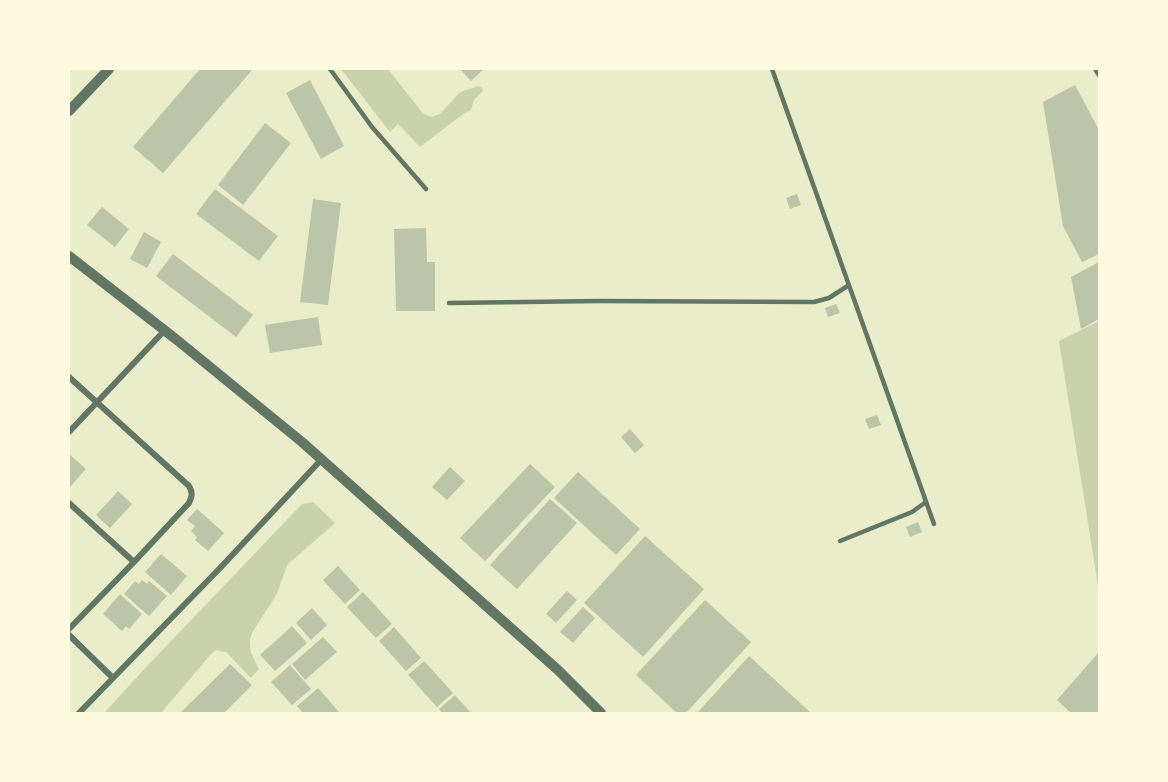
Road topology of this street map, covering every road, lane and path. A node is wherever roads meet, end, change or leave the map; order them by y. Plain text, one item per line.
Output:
1 (109, 69) edge
2 (330, 69) edge
3 (772, 69) edge
4 (1096, 69) edge
5 (1099, 74) edge
6 (69, 111) edge
7 (426, 189) dead end
8 (69, 256) edge
9 (849, 285) junction
10 (449, 303) dead end
11 (165, 330) junction
12 (69, 377) edge
13 (97, 403) junction
14 (69, 432) edge
15 (321, 460) junction
16 (926, 502) junction
17 (69, 503) edge
18 (934, 524) dead end
19 (840, 541) dead end
20 (134, 562) junction
21 (69, 629) edge
22 (69, 635) edge
23 (113, 678) junction
24 (80, 713) edge
25 (601, 713) edge

1 - 6 street
2 - 7 lane
3 - 9 lane
4 - 5 street
8 - 11 street
9 - 10 lane
9 - 16 lane
11 - 13 street
11 - 15 street
12 - 13 street
13 - 14 street
13 - 20 street
15 - 23 street
15 - 25 street
16 - 18 lane
16 - 19 lane
17 - 20 street
20 - 21 street
22 - 23 street
23 - 24 street

